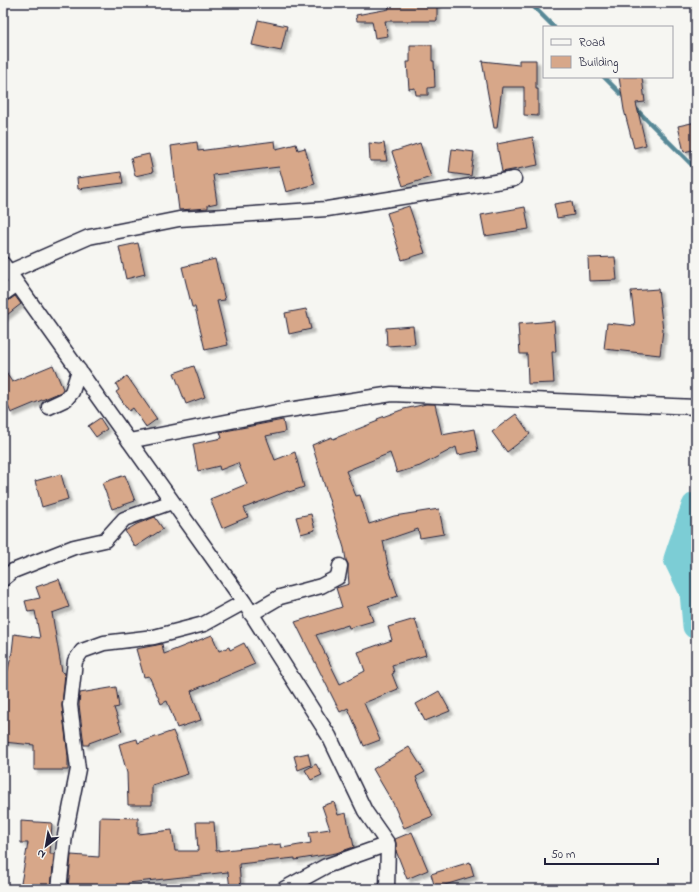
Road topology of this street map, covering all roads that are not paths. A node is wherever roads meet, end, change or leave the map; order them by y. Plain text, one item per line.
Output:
1 (514, 179) dead end
2 (6, 268) edge
3 (17, 284) junction
4 (3, 294) edge
5 (79, 370) junction
6 (49, 407) dead end
7 (696, 407) edge
8 (129, 441) junction
9 (172, 502) junction
10 (340, 566) dead end
11 (3, 579) edge
12 (247, 608) junction
13 (388, 844) junction
14 (58, 889) edge
15 (284, 889) edge
16 (387, 889) edge

1 - 2 street
2 - 3 street
3 - 4 street
3 - 5 street
5 - 6 street
5 - 8 street
7 - 8 street
8 - 9 street
9 - 11 street
9 - 12 street
10 - 12 street
12 - 13 street
12 - 14 street
13 - 15 street
13 - 16 street

